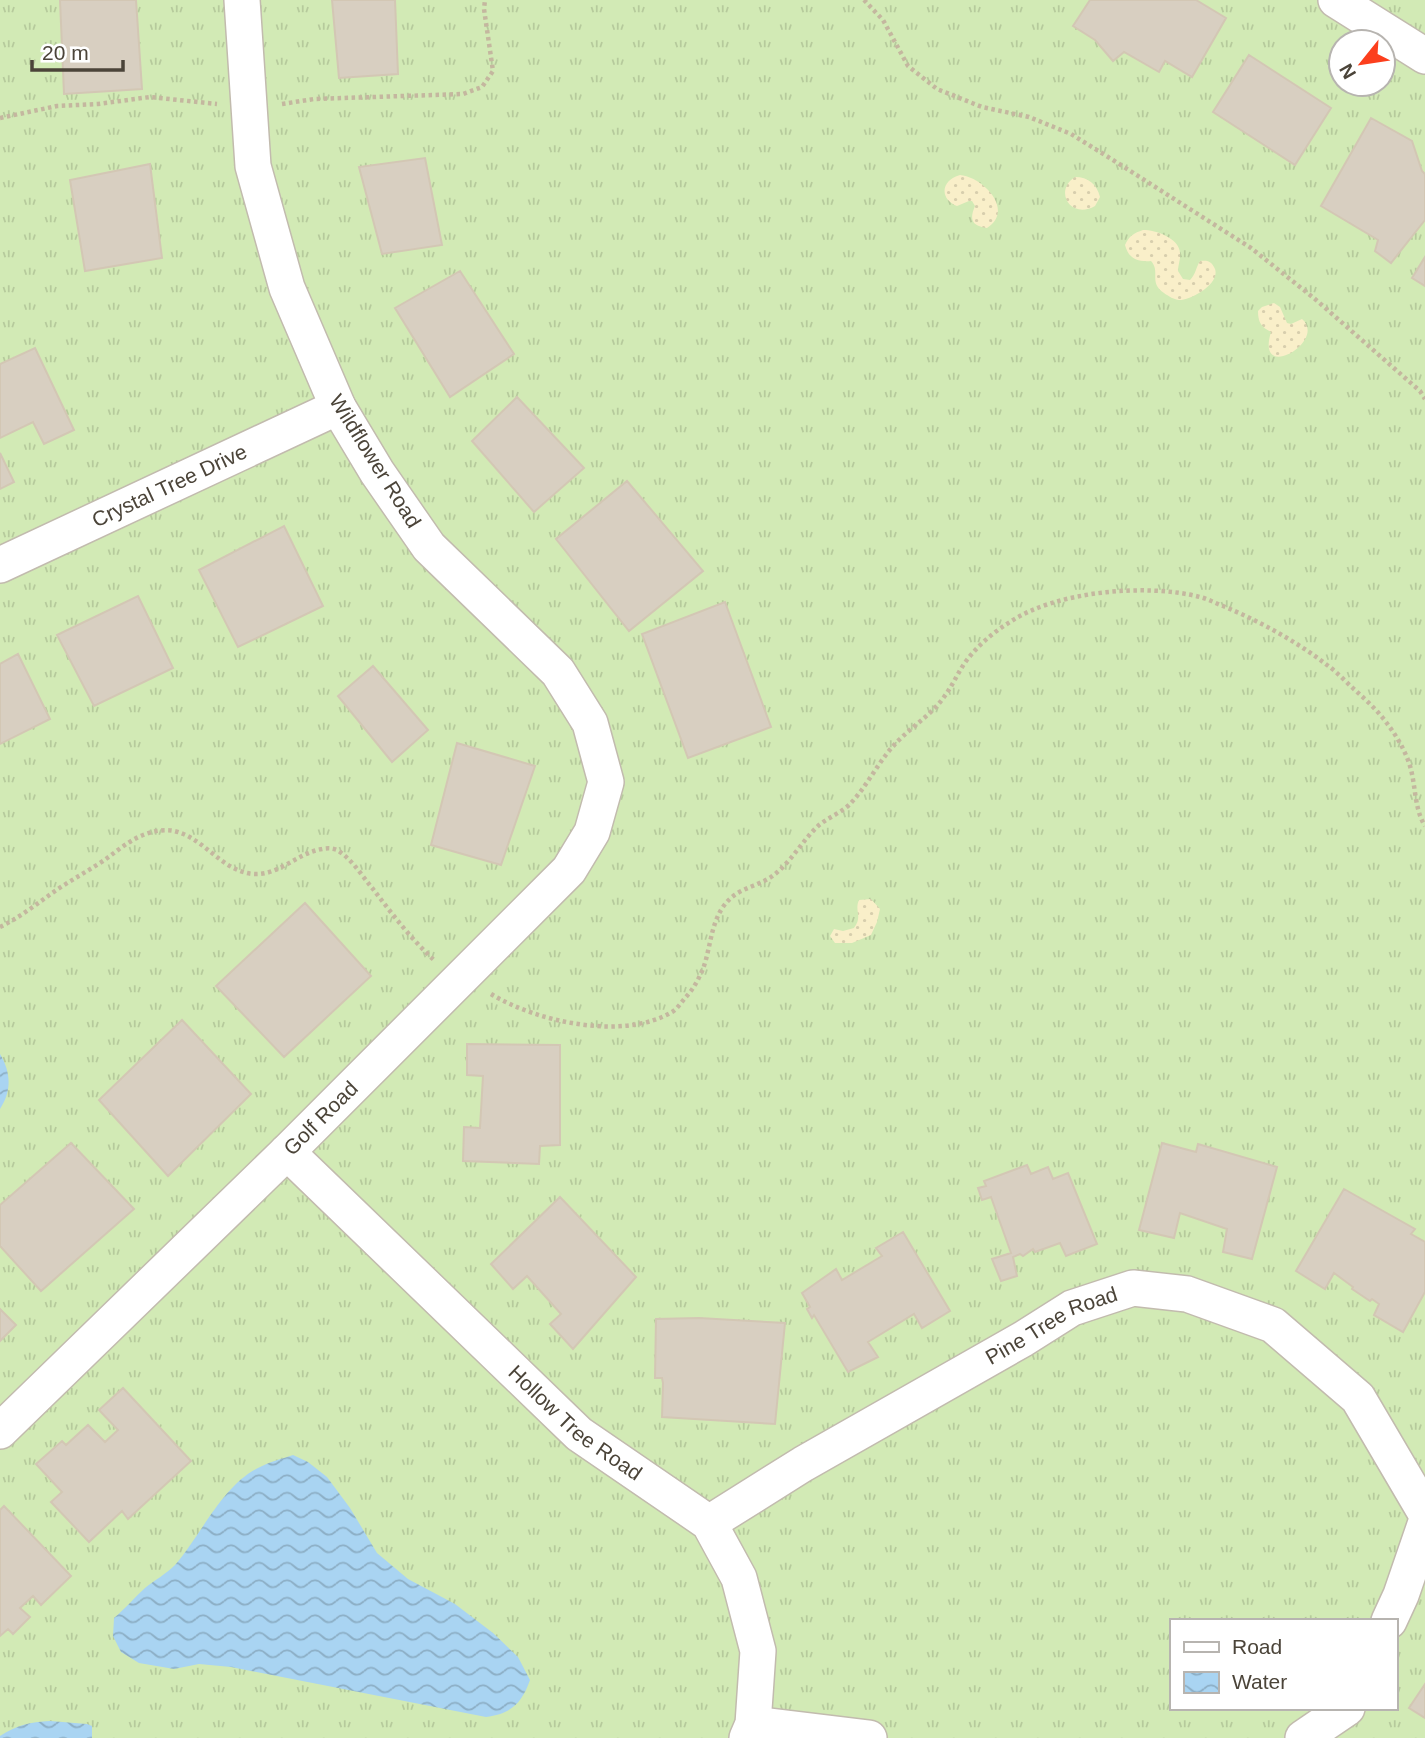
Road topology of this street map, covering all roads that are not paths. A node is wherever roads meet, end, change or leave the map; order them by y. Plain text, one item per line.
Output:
1 (242, 0) edge
2 (1336, 0) edge
3 (1425, 56) edge
4 (338, 407) junction
5 (0, 565) edge
6 (606, 782) joint
7 (287, 1152) junction
8 (0, 1431) edge
9 (1425, 1512) edge
10 (709, 1523) junction
11 (1425, 1525) edge
12 (1390, 1619) edge
13 (1344, 1710) edge
14 (750, 1731) edge
15 (869, 1738) edge
16 (1303, 1738) edge

1 - 4 street, Wildflower Road
2 - 3 street
4 - 5 street, Crystal Tree Drive
4 - 6 street, Wildflower Road
6 - 7 street, Golf Road
7 - 8 street, Golf Road
7 - 10 street, Hollow Tree Road
9 - 10 street, Pine Tree Road
10 - 14 street, Hollow Tree Road
11 - 12 street
13 - 16 street
14 - 15 street

